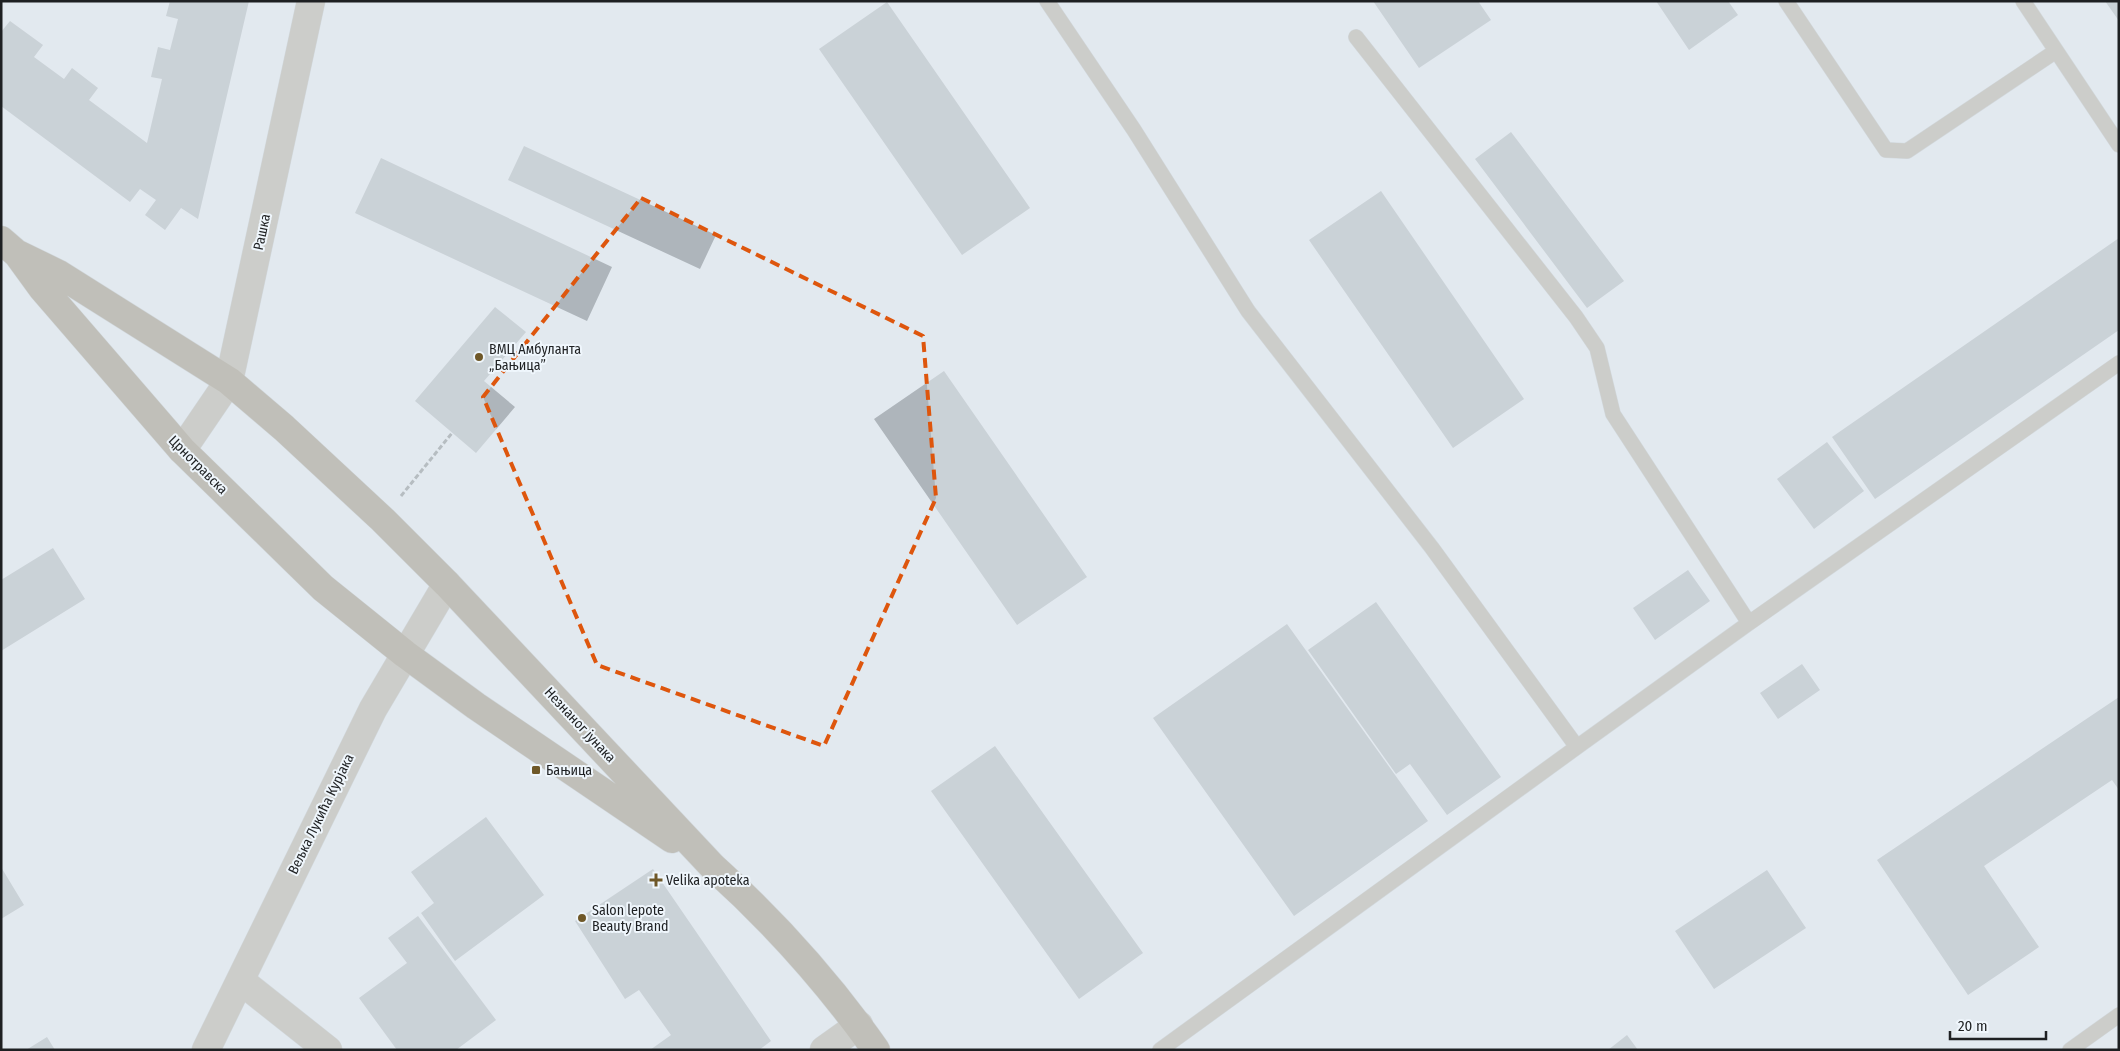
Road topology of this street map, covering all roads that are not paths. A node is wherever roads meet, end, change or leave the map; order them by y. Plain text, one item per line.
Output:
1 (312, 1) edge
2 (1047, 1) edge
3 (1786, 1) edge
4 (2023, 1) edge
5 (1356, 37) dead end
6 (2056, 51) junction
7 (2119, 145) edge
8 (9, 246) edge
9 (2119, 362) edge
10 (229, 381) junction
11 (182, 450) junction
12 (447, 584) junction
13 (1749, 623) junction
14 (405, 654) junction
15 (1577, 747) junction
16 (713, 867) junction
17 (241, 981) junction
18 (2119, 1015) edge
19 (859, 1025) junction
20 (206, 1050) edge
21 (328, 1050) edge
22 (824, 1050) edge
23 (876, 1050) edge
24 (1160, 1050) edge
25 (2070, 1050) edge

1 - 10 street, Рашка
2 - 15 lane
3 - 6 lane
4 - 6 lane
5 - 13 lane
6 - 7 lane
8 - 10 main road, Црнотравска
8 - 11 main road, Црнотравска
9 - 13 lane
10 - 11 street, Рашка
10 - 12 main road, Црнотравска
11 - 14 main road, Црнотравска
12 - 14 street, Вељка Лукића Курјака
12 - 16 main road, Незнаног јунака
13 - 15 lane
14 - 16 main road, Незнаног јунака
14 - 17 street, Вељка Лукића Курјака
15 - 24 lane
16 - 19 main road, Незнаног јунака
17 - 20 street, Вељка Лукића Курјака
17 - 21 street
18 - 25 lane
19 - 22 street
19 - 23 main road, Незнаног јунака

